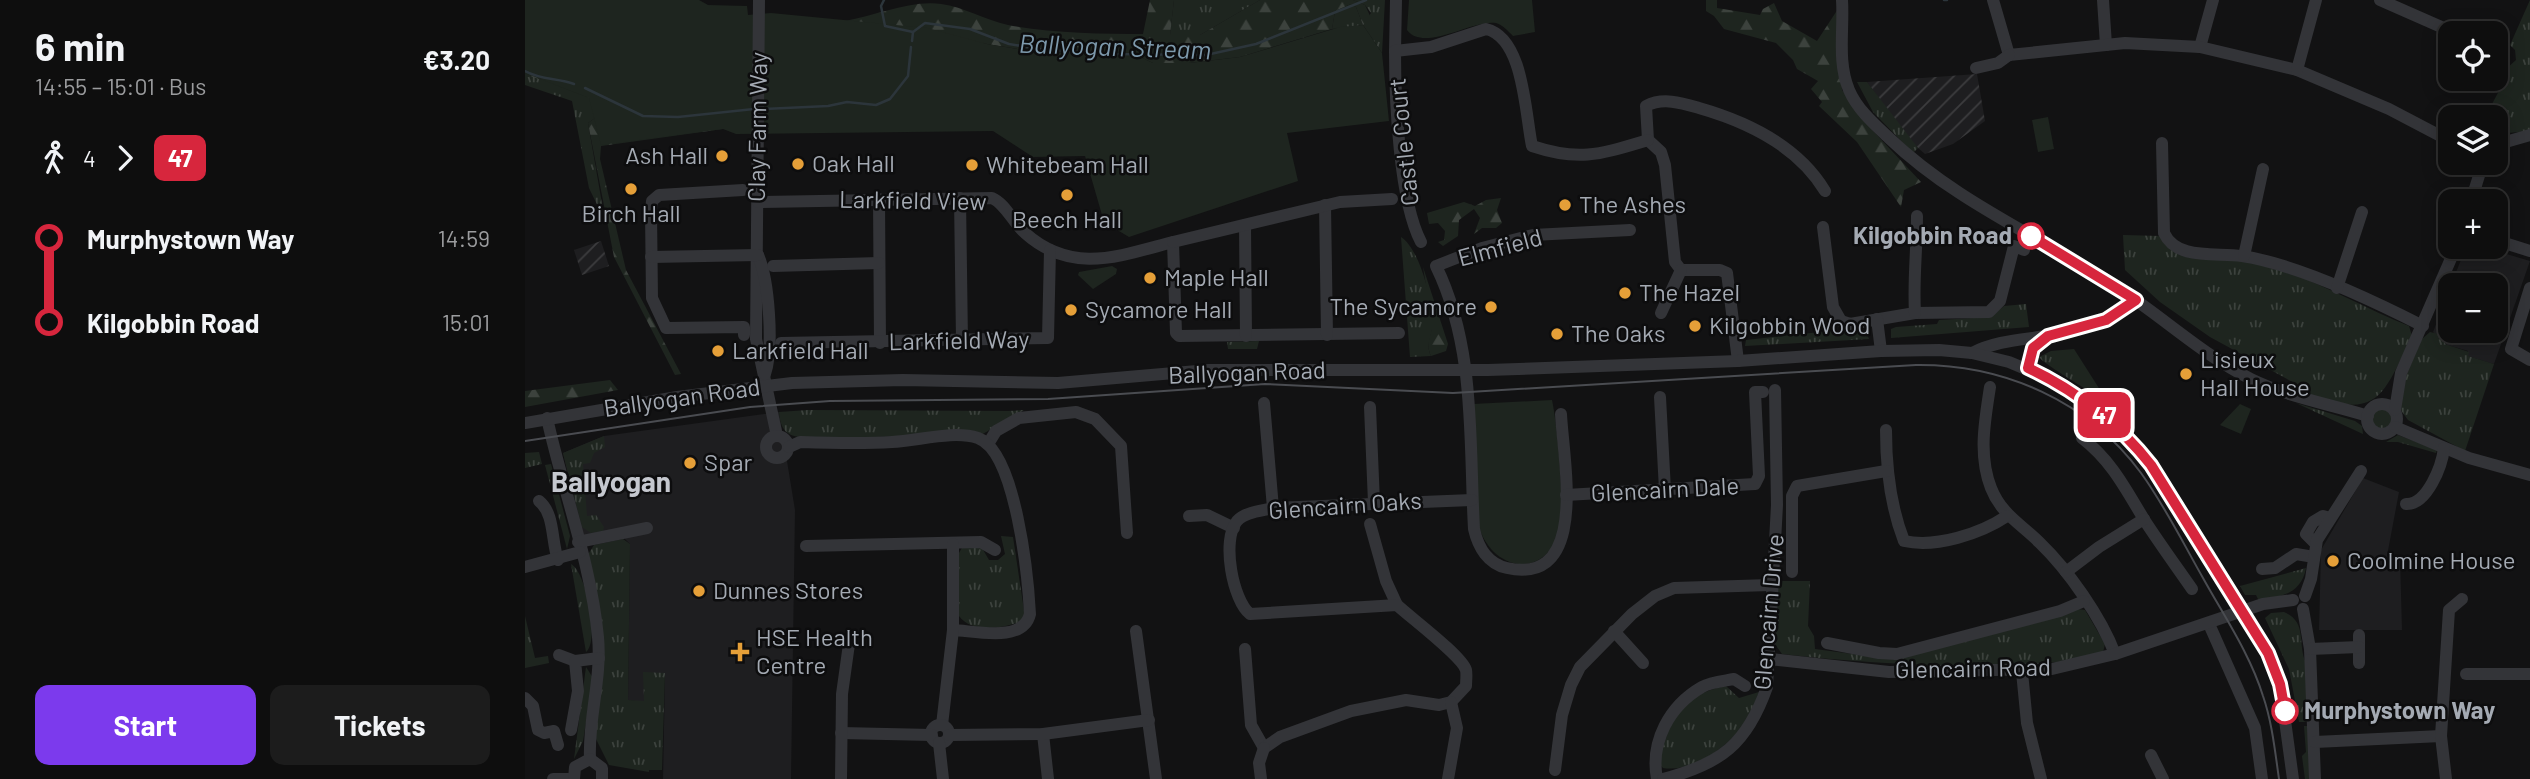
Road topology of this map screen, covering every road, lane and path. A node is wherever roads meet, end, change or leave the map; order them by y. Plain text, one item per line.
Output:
1 (759, 0) edge
2 (1396, 0) edge
3 (1842, 0) edge
4 (1993, 0) edge
5 (2103, 0) edge
6 (2213, 0) edge
7 (2316, 0) edge
8 (2380, 0) edge
9 (2438, 26) edge
10 (2106, 45) junction
11 (2200, 47) junction
12 (1395, 51) junction
13 (2009, 54) junction
14 (1976, 68) dead end
15 (2297, 70) junction
16 (2438, 135) edge
17 (2530, 135) edge
18 (1648, 140) junction
19 (2508, 141) edge
20 (2162, 144) dead end
21 (2263, 169) dead end
22 (743, 190) dead end
23 (1825, 191) dead end
24 (960, 198) junction
25 (879, 199) junction
26 (1392, 199) dead end
27 (758, 202) junction
28 (1325, 205) junction
29 (2362, 212) dead end
30 (1918, 216) dead end
31 (1245, 225) junction
32 (1823, 227) dead end
33 (1630, 230) dead end
34 (1173, 242) junction
35 (1421, 242) dead end
36 (2508, 244) edge
37 (2019, 248) dead end
38 (1050, 250) junction
39 (2530, 251) edge
40 (758, 255) junction
41 (2244, 256) junction
42 (651, 257) junction
43 (2451, 259) edge
44 (880, 263) junction
45 (773, 266) dead end
46 (1681, 270) junction
47 (2337, 288) junction
48 (2530, 288) edge
49 (2136, 300) junction
50 (1661, 313) dead end
51 (1915, 313) junction
52 (1877, 319) junction
53 (2423, 326) junction
54 (1399, 333) dead end
55 (744, 335) dead end
56 (1327, 335) junction
57 (1246, 336) junction
58 (2048, 336) junction
59 (2026, 338) junction
60 (962, 341) junction
61 (880, 342) junction
62 (781, 343) dead end
63 (1881, 351) junction
64 (1972, 353) junction
65 (2530, 359) edge
66 (1738, 361) junction
67 (2009, 362) junction
68 (2028, 368) junction
69 (1467, 369) junction
70 (2401, 373) junction
71 (766, 379) junction
72 (1989, 387) dead end
73 (1764, 391) joint
74 (1661, 397) dead end
75 (1264, 403) dead end
76 (1370, 407) dead end
77 (2395, 410) junction
78 (2371, 411) junction
79 (1561, 414) dead end
80 (547, 418) junction
81 (525, 423) edge
82 (2395, 427) junction
83 (1886, 430) dead end
84 (777, 436) junction
85 (2083, 438) dead end
86 (988, 444) junction
87 (789, 447) junction
88 (2444, 448) junction
89 (1886, 471) junction
90 (2361, 471) dead end
91 (2530, 475) edge
92 (1665, 490) junction
93 (1566, 495) junction
94 (1472, 500) junction
95 (539, 501) dead end
96 (1374, 503) junction
97 (2406, 504) dead end
98 (1272, 508) junction
99 (1189, 516) dead end
100 (2007, 516) junction
101 (2144, 519) junction
102 (1370, 524) dead end
103 (647, 528) dead end
104 (1234, 528) junction
105 (1127, 533) dead end
106 (953, 544) junction
107 (806, 546) dead end
108 (579, 547) junction
109 (995, 550) dead end
110 (2315, 550) junction
111 (558, 559) junction
112 (525, 567) edge
113 (2262, 569) dead end
114 (1792, 572) dead end
115 (2066, 572) junction
116 (1770, 585) junction
117 (2192, 589) dead end
118 (2462, 599) dead end
119 (2084, 600) junction
120 (2300, 602) junction
121 (1397, 605) junction
122 (2244, 613) junction
123 (2209, 624) junction
124 (953, 630) junction
125 (1136, 631) dead end
126 (1614, 631) junction
127 (1827, 643) dead end
128 (849, 644) dead end
129 (1245, 649) dead end
130 (2310, 649) junction
131 (2115, 654) junction
132 (559, 655) dead end
133 (599, 658) junction
134 (1770, 659) junction
135 (575, 661) junction
136 (1643, 663) dead end
137 (2359, 663) dead end
138 (2022, 672) junction
139 (2466, 674) dead end
140 (2530, 674) edge
141 (1745, 687) dead end
142 (525, 698) edge
143 (1451, 702) junction
144 (1149, 720) junction
145 (571, 730) dead end
146 (841, 733) junction
147 (1043, 734) junction
148 (941, 735) junction
149 (2441, 736) junction
150 (2315, 743) junction
151 (558, 745) dead end
152 (1264, 748) junction
153 (2151, 755) dead end
154 (590, 760) junction
155 (1555, 770) dead end
156 (1690, 776) edge
157 (553, 779) edge
158 (572, 779) edge
159 (602, 779) edge
160 (841, 779) edge
161 (943, 779) edge
162 (1048, 779) edge
163 (1156, 779) edge
164 (1261, 779) edge
165 (1448, 779) edge
166 (1657, 779) edge
167 (1663, 779) edge
168 (2041, 779) edge
169 (2163, 779) edge
170 (2262, 779) edge
171 (2293, 779) edge
172 (2315, 779) edge
173 (2446, 779) edge

1 - 27 street, Clay Farm Way
2 - 12 street
3 - 49 street
4 - 13 street
5 - 10 street
6 - 11 street
7 - 15 street
8 - 9 street
10 - 11 street
10 - 13 street
11 - 15 street
12 - 18 street, Castle Court
12 - 35 street, Castle Court
13 - 14 street
15 - 16 street
17 - 19 street
18 - 23 street
18 - 46 street
20 - 41 street
21 - 41 street
22 - 42 street
24 - 25 street, Larkfield View
24 - 38 street, Larkfield View
24 - 60 street
25 - 27 street, Larkfield View
25 - 44 street
26 - 28 street, Larkfield View
27 - 40 street, Clay Farm Way
28 - 31 street, Larkfield View
28 - 56 street
29 - 47 street
30 - 51 street
31 - 34 street, Larkfield View
31 - 57 street
32 - 52 street
33 - 69 street, Elmfield
34 - 38 street, Larkfield View
34 - 57 street
36 - 39 street
37 - 51 street
38 - 60 street, Larkfield Way
40 - 42 street
40 - 71 street, Clay Farm Way
41 - 47 street
42 - 55 street
43 - 53 street
44 - 45 street
44 - 61 street
46 - 50 street
46 - 66 street
47 - 53 street
48 - 65 street
49 - 58 street, Ballyogan Road
49 - 78 street
51 - 52 street
52 - 63 street
53 - 70 street
54 - 56 street
56 - 57 street
58 - 59 street, Ballyogan Road
58 - 68 street
59 - 64 street, Ballyogan Road
59 - 67 street
60 - 61 street, Larkfield Way
61 - 62 street, Larkfield Way
63 - 64 street, Ballyogan Road
63 - 66 street, Ballyogan Road
64 - 67 street, Ballyogan Road
66 - 69 street, Ballyogan Road
67 - 68 street
68 - 122 street
69 - 71 street, Ballyogan Road
69 - 94 street, Elmfield
70 - 77 street
70 - 78 street
71 - 80 street, Ballyogan Road
71 - 84 street, Clay Farm Way
72 - 100 street
73 - 92 street, Glencairn Dale
73 - 116 street, Glencairn Drive
74 - 92 street
75 - 98 street
76 - 96 street
77 - 78 street
77 - 82 street
78 - 82 street
79 - 93 street
80 - 81 street, Ballyogan Road
80 - 108 street
82 - 88 street
83 - 89 street
84 - 87 street
84 - 87 street
85 - 101 street
86 - 87 street
86 - 105 street
86 - 124 street
88 - 91 street
88 - 97 street
89 - 100 street
89 - 114 street
90 - 110 street
92 - 93 street, Glencairn Dale
93 - 94 street, Elmfield
94 - 96 street, Glencairn Oaks
95 - 111 street
96 - 98 street, Glencairn Oaks
98 - 104 street, Glencairn Oaks
99 - 104 street
100 - 115 street
101 - 115 street
101 - 117 street
102 - 121 street
103 - 108 street
104 - 121 street, Glencairn Oaks
106 - 107 street
106 - 109 street
106 - 124 street
108 - 111 street
108 - 133 street
110 - 113 street
110 - 120 street
111 - 112 street
115 - 119 street
116 - 126 street
116 - 134 street, Glencairn Drive
118 - 149 street
119 - 127 street
119 - 131 street
120 - 122 street, Glencairn Road
120 - 130 street
121 - 143 street
122 - 123 street, Glencairn Road
122 - 171 street
123 - 131 street, Glencairn Road
123 - 170 street
124 - 148 street
125 - 144 street
126 - 136 street
126 - 155 street
128 - 146 street
129 - 152 street
130 - 137 street
130 - 150 street
131 - 138 street, Glencairn Road
132 - 135 street
133 - 135 street
133 - 154 street
134 - 138 street, Glencairn Road
134 - 156 street, Glencairn Drive
135 - 145 street
138 - 168 street
139 - 140 street
141 - 166 street
142 - 151 street
143 - 152 street
143 - 165 street
144 - 147 street
144 - 163 street
146 - 148 street
146 - 160 street
147 - 148 street
147 - 162 street
148 - 161 street
149 - 150 street
149 - 173 street
150 - 172 street
152 - 164 street
153 - 169 street
154 - 158 street
154 - 159 street
156 - 167 street, Glencairn Drive
157 - 158 street

